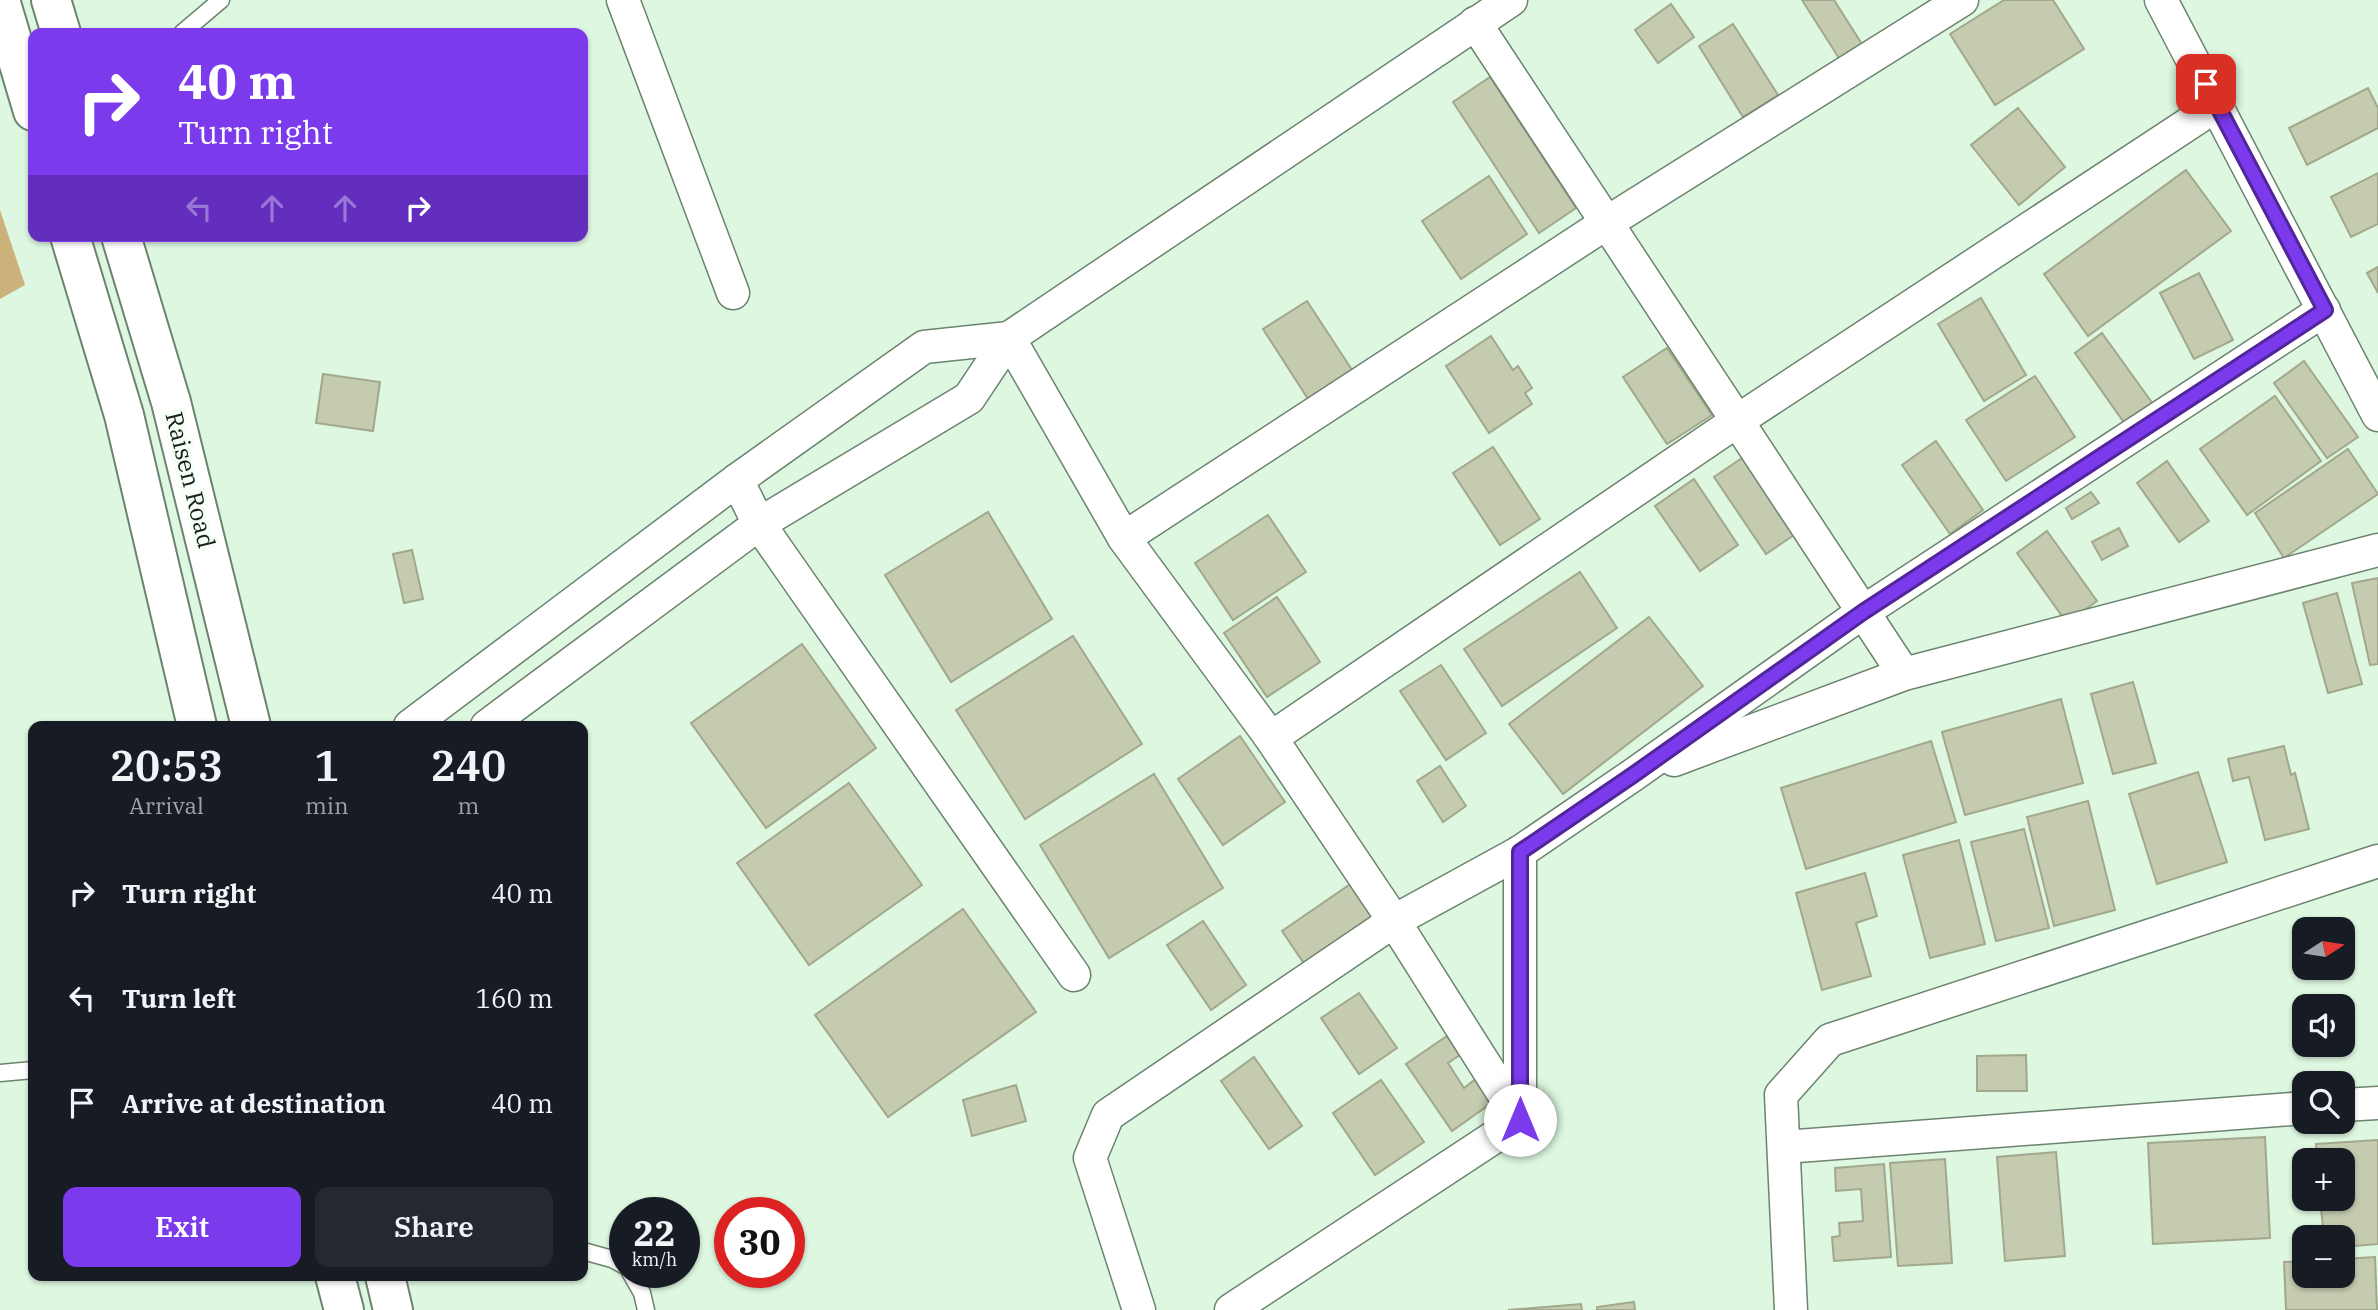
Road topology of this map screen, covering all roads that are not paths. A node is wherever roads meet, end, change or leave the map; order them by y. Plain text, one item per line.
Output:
1 (0, 0) edge
2 (51, 0) edge
3 (221, 0) edge
4 (623, 0) edge
5 (1511, 0) edge
6 (1962, 0) edge
7 (2161, 0) edge
8 (1475, 23) junction
9 (59, 28) edge
10 (188, 28) edge
11 (28, 94) edge
12 (2217, 105) junction
13 (1608, 222) junction
14 (72, 242) edge
15 (123, 242) edge
16 (733, 293) dead end
17 (2325, 310) junction
18 (1009, 338) junction
19 (2378, 415) edge
20 (1737, 421) junction
21 (737, 480) junction
22 (759, 524) junction
23 (1124, 538) junction
24 (2378, 550) edge
25 (1863, 612) junction
26 (1904, 674) junction
27 (196, 721) edge
28 (250, 721) edge
29 (417, 721) edge
30 (495, 721) edge
31 (1271, 738) junction
32 (1633, 775) junction
33 (1520, 852) junction
34 (2378, 861) edge
35 (1394, 921) junction
36 (1074, 975) dead end
37 (28, 1070) edge
38 (0, 1073) edge
39 (2378, 1103) edge
40 (2355, 1104) edge
41 (2292, 1109) edge
42 (1520, 1120) junction
43 (1784, 1147) junction
44 (588, 1252) edge
45 (609, 1258) edge
46 (336, 1281) edge
47 (386, 1281) edge
48 (639, 1288) edge
49 (344, 1310) edge
50 (393, 1310) edge
51 (646, 1310) edge
52 (1139, 1310) edge
53 (1231, 1310) edge
54 (1791, 1310) edge

1 - 11 main road
2 - 9 main road
3 - 10 lane
4 - 16 street
5 - 8 street
6 - 13 street
7 - 12 street
8 - 13 street
8 - 18 street
12 - 17 street
12 - 20 street
13 - 20 street
13 - 23 street
14 - 27 main road, Raisen Road
15 - 28 main road, Raisen Road
17 - 19 street
17 - 25 street
18 - 21 street
18 - 22 street
18 - 23 street
20 - 25 street
20 - 31 street
21 - 22 street
21 - 29 street
22 - 30 street
22 - 36 street
23 - 31 street
24 - 26 street
25 - 26 street
25 - 32 street
26 - 32 street
31 - 35 street
32 - 33 street
33 - 35 street
33 - 42 street
34 - 43 street
35 - 42 street
35 - 52 street
37 - 38 lane
39 - 40 street
41 - 43 street
42 - 53 street
43 - 54 street
44 - 45 lane
46 - 49 main road
47 - 50 main road
48 - 51 lane

